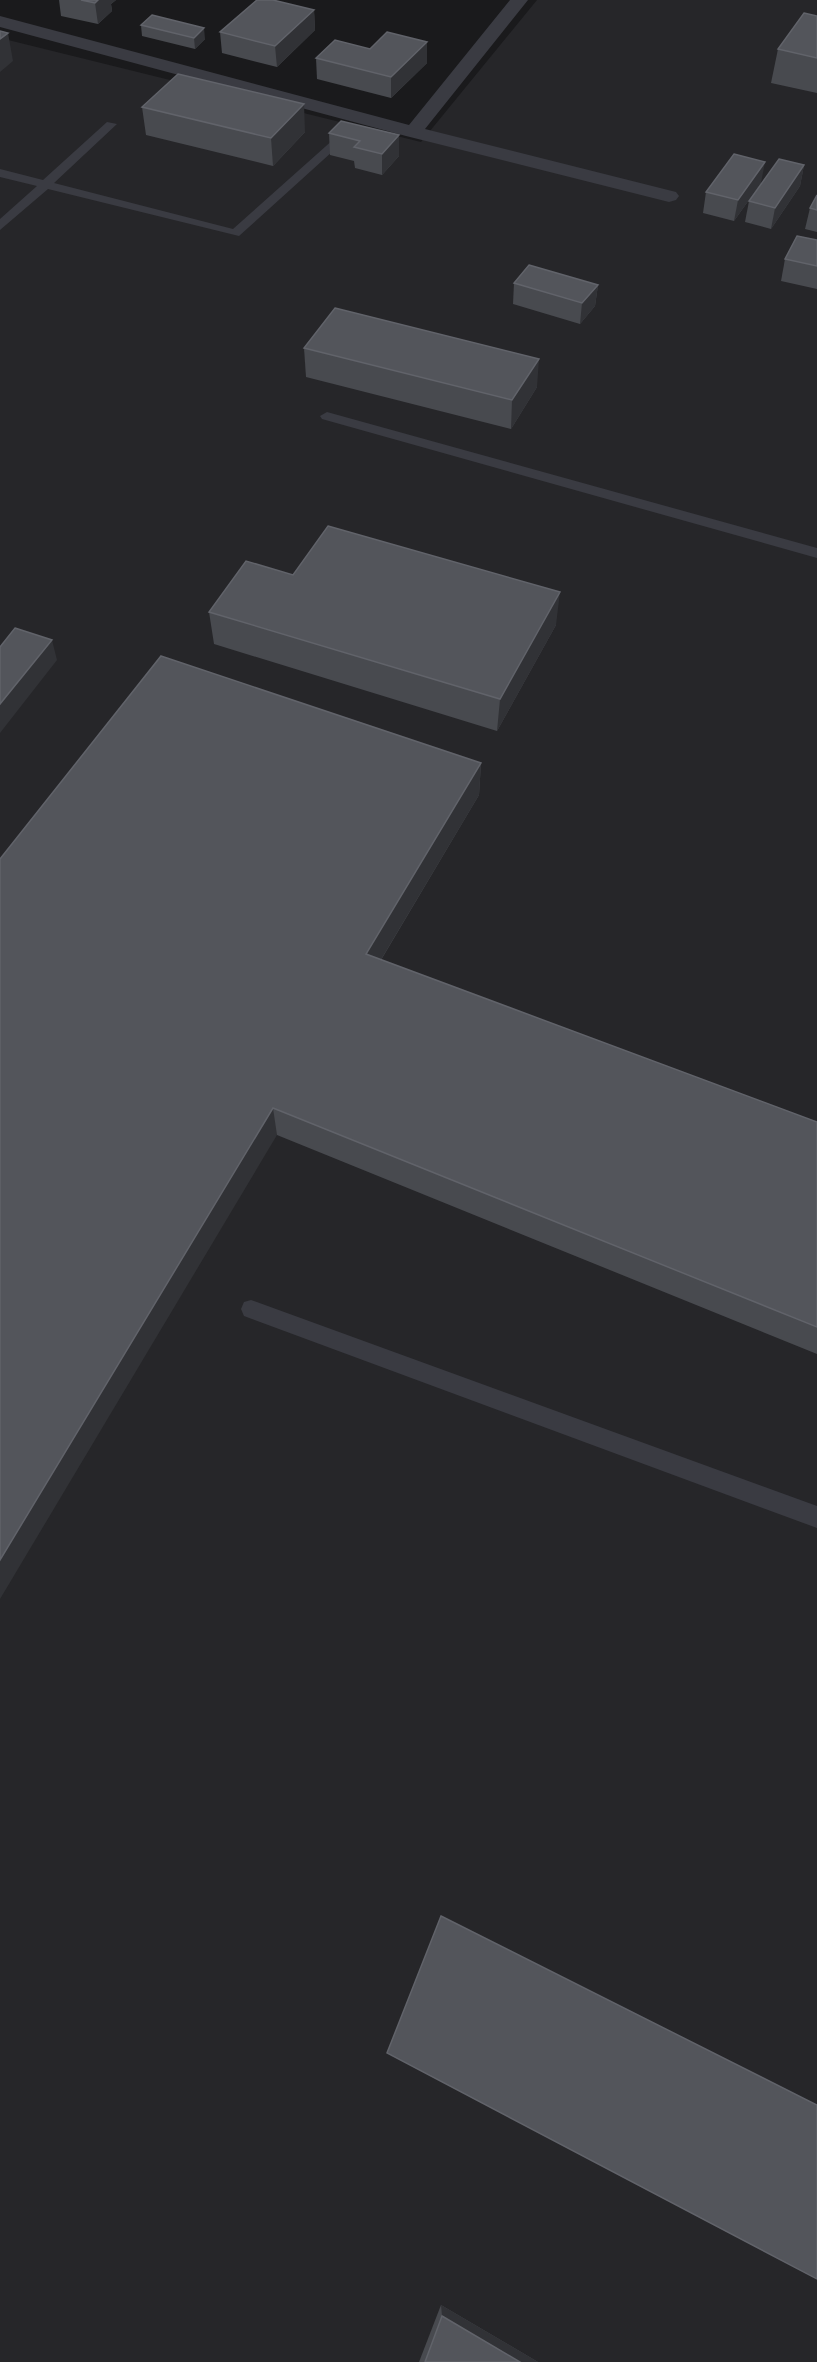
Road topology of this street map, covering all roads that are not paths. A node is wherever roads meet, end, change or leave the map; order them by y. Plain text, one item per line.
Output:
1 (519, 0) edge
2 (0, 21) edge
3 (363, 118) junction
4 (111, 124) dead end
5 (413, 132) junction
6 (0, 172) edge
7 (47, 184) junction
8 (669, 196) dead end
9 (3, 221) edge
10 (327, 416) dead end
11 (817, 553) edge
12 (251, 1309) dead end
13 (817, 1517) edge

1 - 5 street
2 - 3 street
3 - 5 street
3 - 7 lane
4 - 7 lane
5 - 8 street
6 - 7 lane
7 - 9 lane
10 - 11 lane
12 - 13 lane

